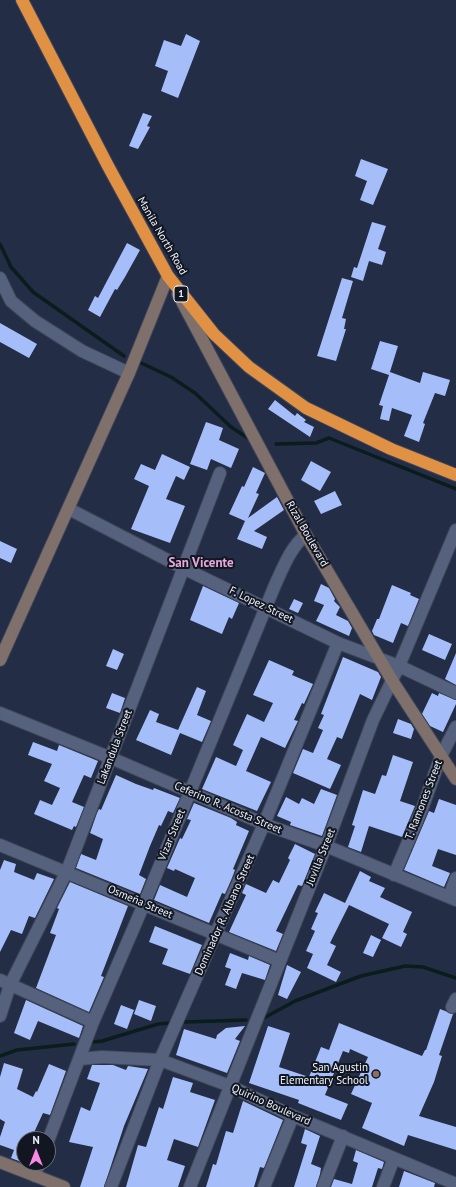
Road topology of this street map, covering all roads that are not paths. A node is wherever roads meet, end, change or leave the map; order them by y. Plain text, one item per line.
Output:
1 (22, 0) edge
2 (0, 278) edge
3 (170, 279) junction
4 (129, 373) junction
5 (220, 473) dead end
6 (456, 475) edge
7 (69, 509) junction
8 (456, 530) edge
9 (306, 535) junction
10 (183, 568) junction
11 (267, 607) junction
12 (338, 643) junction
13 (0, 660) edge
14 (382, 661) junction
15 (400, 666) junction
16 (393, 682) junction
17 (456, 693) edge
18 (0, 713) edge
19 (456, 727) edge
20 (441, 756) junction
21 (111, 758) junction
22 (456, 779) edge
23 (190, 792) junction
24 (264, 824) junction
25 (0, 845) edge
26 (326, 846) junction
27 (67, 871) junction
28 (394, 874) junction
29 (456, 878) edge
30 (452, 898) edge
31 (144, 904) junction
32 (216, 934) junction
33 (280, 961) junction
34 (5, 982) edge
35 (0, 1016) edge
36 (93, 1022) junction
37 (80, 1059) junction
38 (160, 1060) junction
39 (230, 1086) junction
40 (293, 1116) junction
41 (52, 1131) edge
42 (343, 1136) junction
43 (394, 1158) junction
44 (0, 1162) edge
45 (37, 1171) edge
46 (35, 1176) junction
47 (450, 1184) edge
48 (64, 1187) edge
49 (111, 1187) edge
50 (190, 1187) edge
51 (264, 1187) edge
52 (323, 1187) edge
53 (383, 1187) edge

1 - 3 highway, Manila North Road / 1
2 - 4 street
3 - 4 main road
3 - 6 highway, Manila North Road / 1
3 - 9 main road, Rizal Boulevard
4 - 7 main road
5 - 10 street, Lakandula Street
7 - 10 street, F. Lopez Street
7 - 13 main road
8 - 15 street, Juvilla Street
9 - 11 street, Vizar Street
9 - 14 main road, Rizal Boulevard
10 - 11 street, F. Lopez Street
10 - 21 street, Lakandula Street
11 - 12 street, F. Lopez Street
11 - 23 street, Vizar Street
12 - 14 street, F. Lopez Street
12 - 24 street, Dominador R. Albano Street
14 - 15 street, F. Lopez Street
14 - 16 main road, Rizal Boulevard
15 - 16 street, Juvilla Street
15 - 17 street, F. Lopez Street
16 - 20 main road, Rizal Boulevard
16 - 26 street, Juvilla Street
18 - 21 street, Ceferino R. Acosta Street
19 - 20 street, T. Ramones Street
20 - 22 main road, Rizal Boulevard
20 - 28 street, T. Ramones Street
21 - 23 street, Ceferino R. Acosta Street
21 - 27 street, Lakandula Street
23 - 24 street, Ceferino R. Acosta Street
23 - 31 street, Vizar Street
24 - 26 street, Ceferino R. Acosta Street
24 - 32 street, Dominador R. Albano Street
25 - 27 street, Osmeña Street
26 - 28 street, Ceferino R. Acosta Street
26 - 33 street, Juvilla Street
27 - 31 street, Osmeña Street
27 - 34 street, Lakandula Street
28 - 30 street, Ceferino R. Acosta Street
29 - 30 street
31 - 32 street, Osmeña Street
31 - 36 street, Vizar Street
32 - 33 street, Osmeña Street
32 - 38 street, Dominador R. Albano Street
33 - 39 street, Juvilla Street
34 - 35 street, Lakandula Street
34 - 36 street
36 - 37 street, Vizar Street
37 - 38 street, Quirino Boulevard
37 - 41 street, Vizar Street
38 - 39 street, Quirino Boulevard
38 - 49 street, Dominador R. Albano Street
39 - 40 street, Quirino Boulevard
39 - 50 street, Juvilla Street
40 - 42 street, Quirino Boulevard
40 - 51 street
42 - 43 street, Quirino Boulevard
42 - 52 street
43 - 47 street, Quirino Boulevard
43 - 53 street
44 - 46 main road
45 - 46 street
46 - 48 main road

